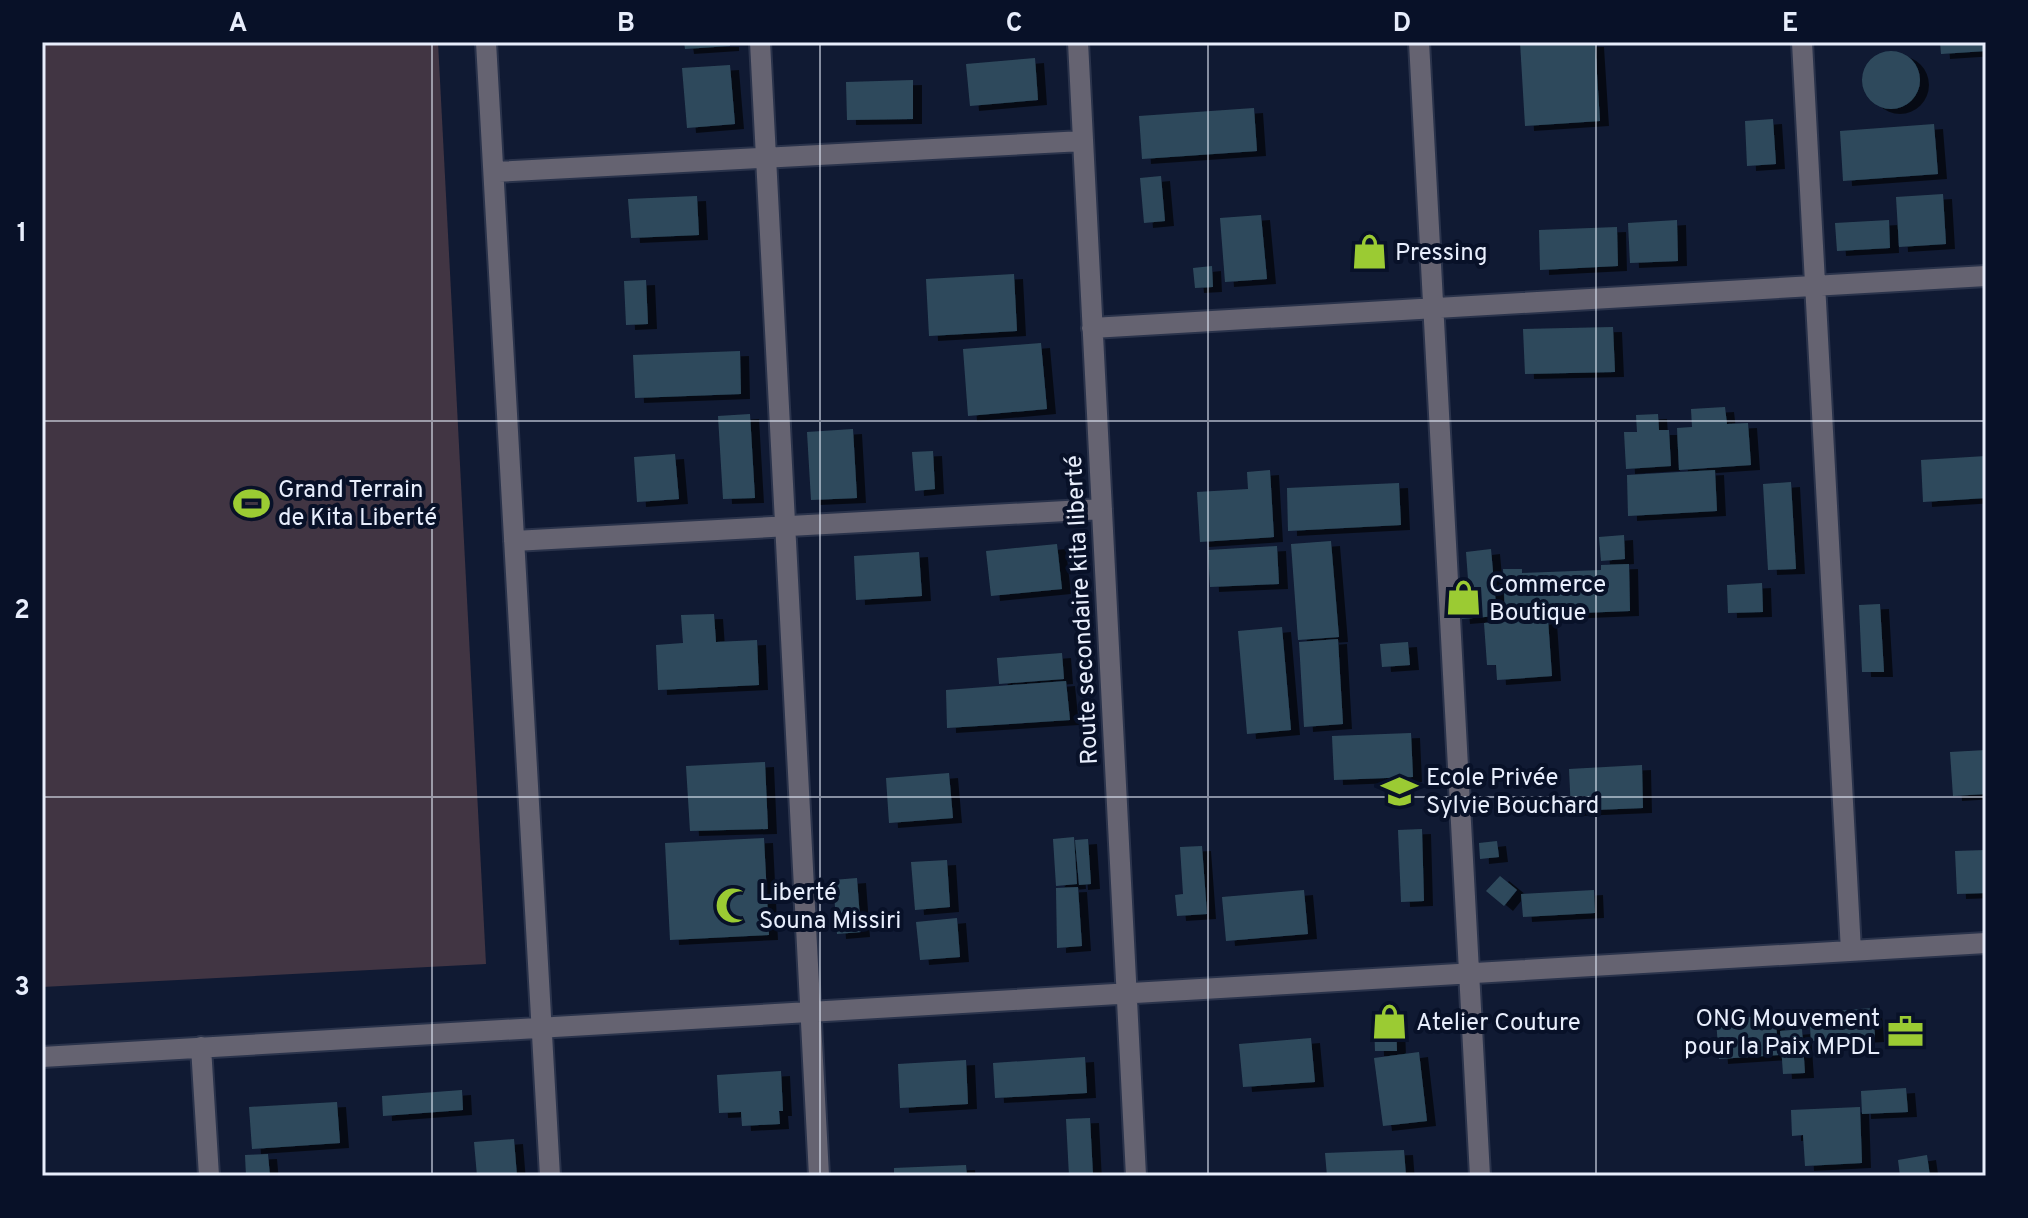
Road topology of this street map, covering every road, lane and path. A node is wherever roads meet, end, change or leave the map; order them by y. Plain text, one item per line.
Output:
1 (486, 42) edge
2 (760, 42) edge
3 (1078, 42) edge
4 (1419, 42) edge
5 (1802, 42) edge
6 (1083, 141) junction
7 (766, 158) junction
8 (494, 172) junction
9 (1986, 276) edge
10 (1815, 286) junction
11 (1433, 308) junction
12 (1092, 328) junction
13 (1102, 509) junction
14 (785, 527) junction
15 (514, 541) junction
16 (1986, 943) edge
17 (1851, 951) junction
18 (1469, 974) junction
19 (1127, 994) junction
20 (810, 1012) junction
21 (542, 1028) junction
22 (201, 1047) junction
23 (42, 1057) edge
24 (209, 1176) edge
25 (550, 1176) edge
26 (819, 1176) edge
27 (1136, 1176) edge
28 (1480, 1176) edge

1 - 8 street
2 - 7 street
3 - 6 street, Route secondaire kita liberté
4 - 11 street
5 - 10 street
6 - 7 street
6 - 12 street, Route secondaire kita liberté
7 - 8 street
7 - 14 street
8 - 15 street
9 - 10 street
10 - 11 street
10 - 17 street
11 - 12 street
11 - 18 street
12 - 13 street, Route secondaire kita liberté
13 - 14 street
13 - 19 street, Route secondaire kita liberté
14 - 15 street
14 - 20 street
15 - 21 street
16 - 17 street
17 - 18 street
18 - 19 street
18 - 28 street
19 - 20 street
19 - 27 street, Route secondaire kita liberté
20 - 21 street
20 - 26 street
21 - 22 street
21 - 25 street
22 - 23 street
22 - 24 street

